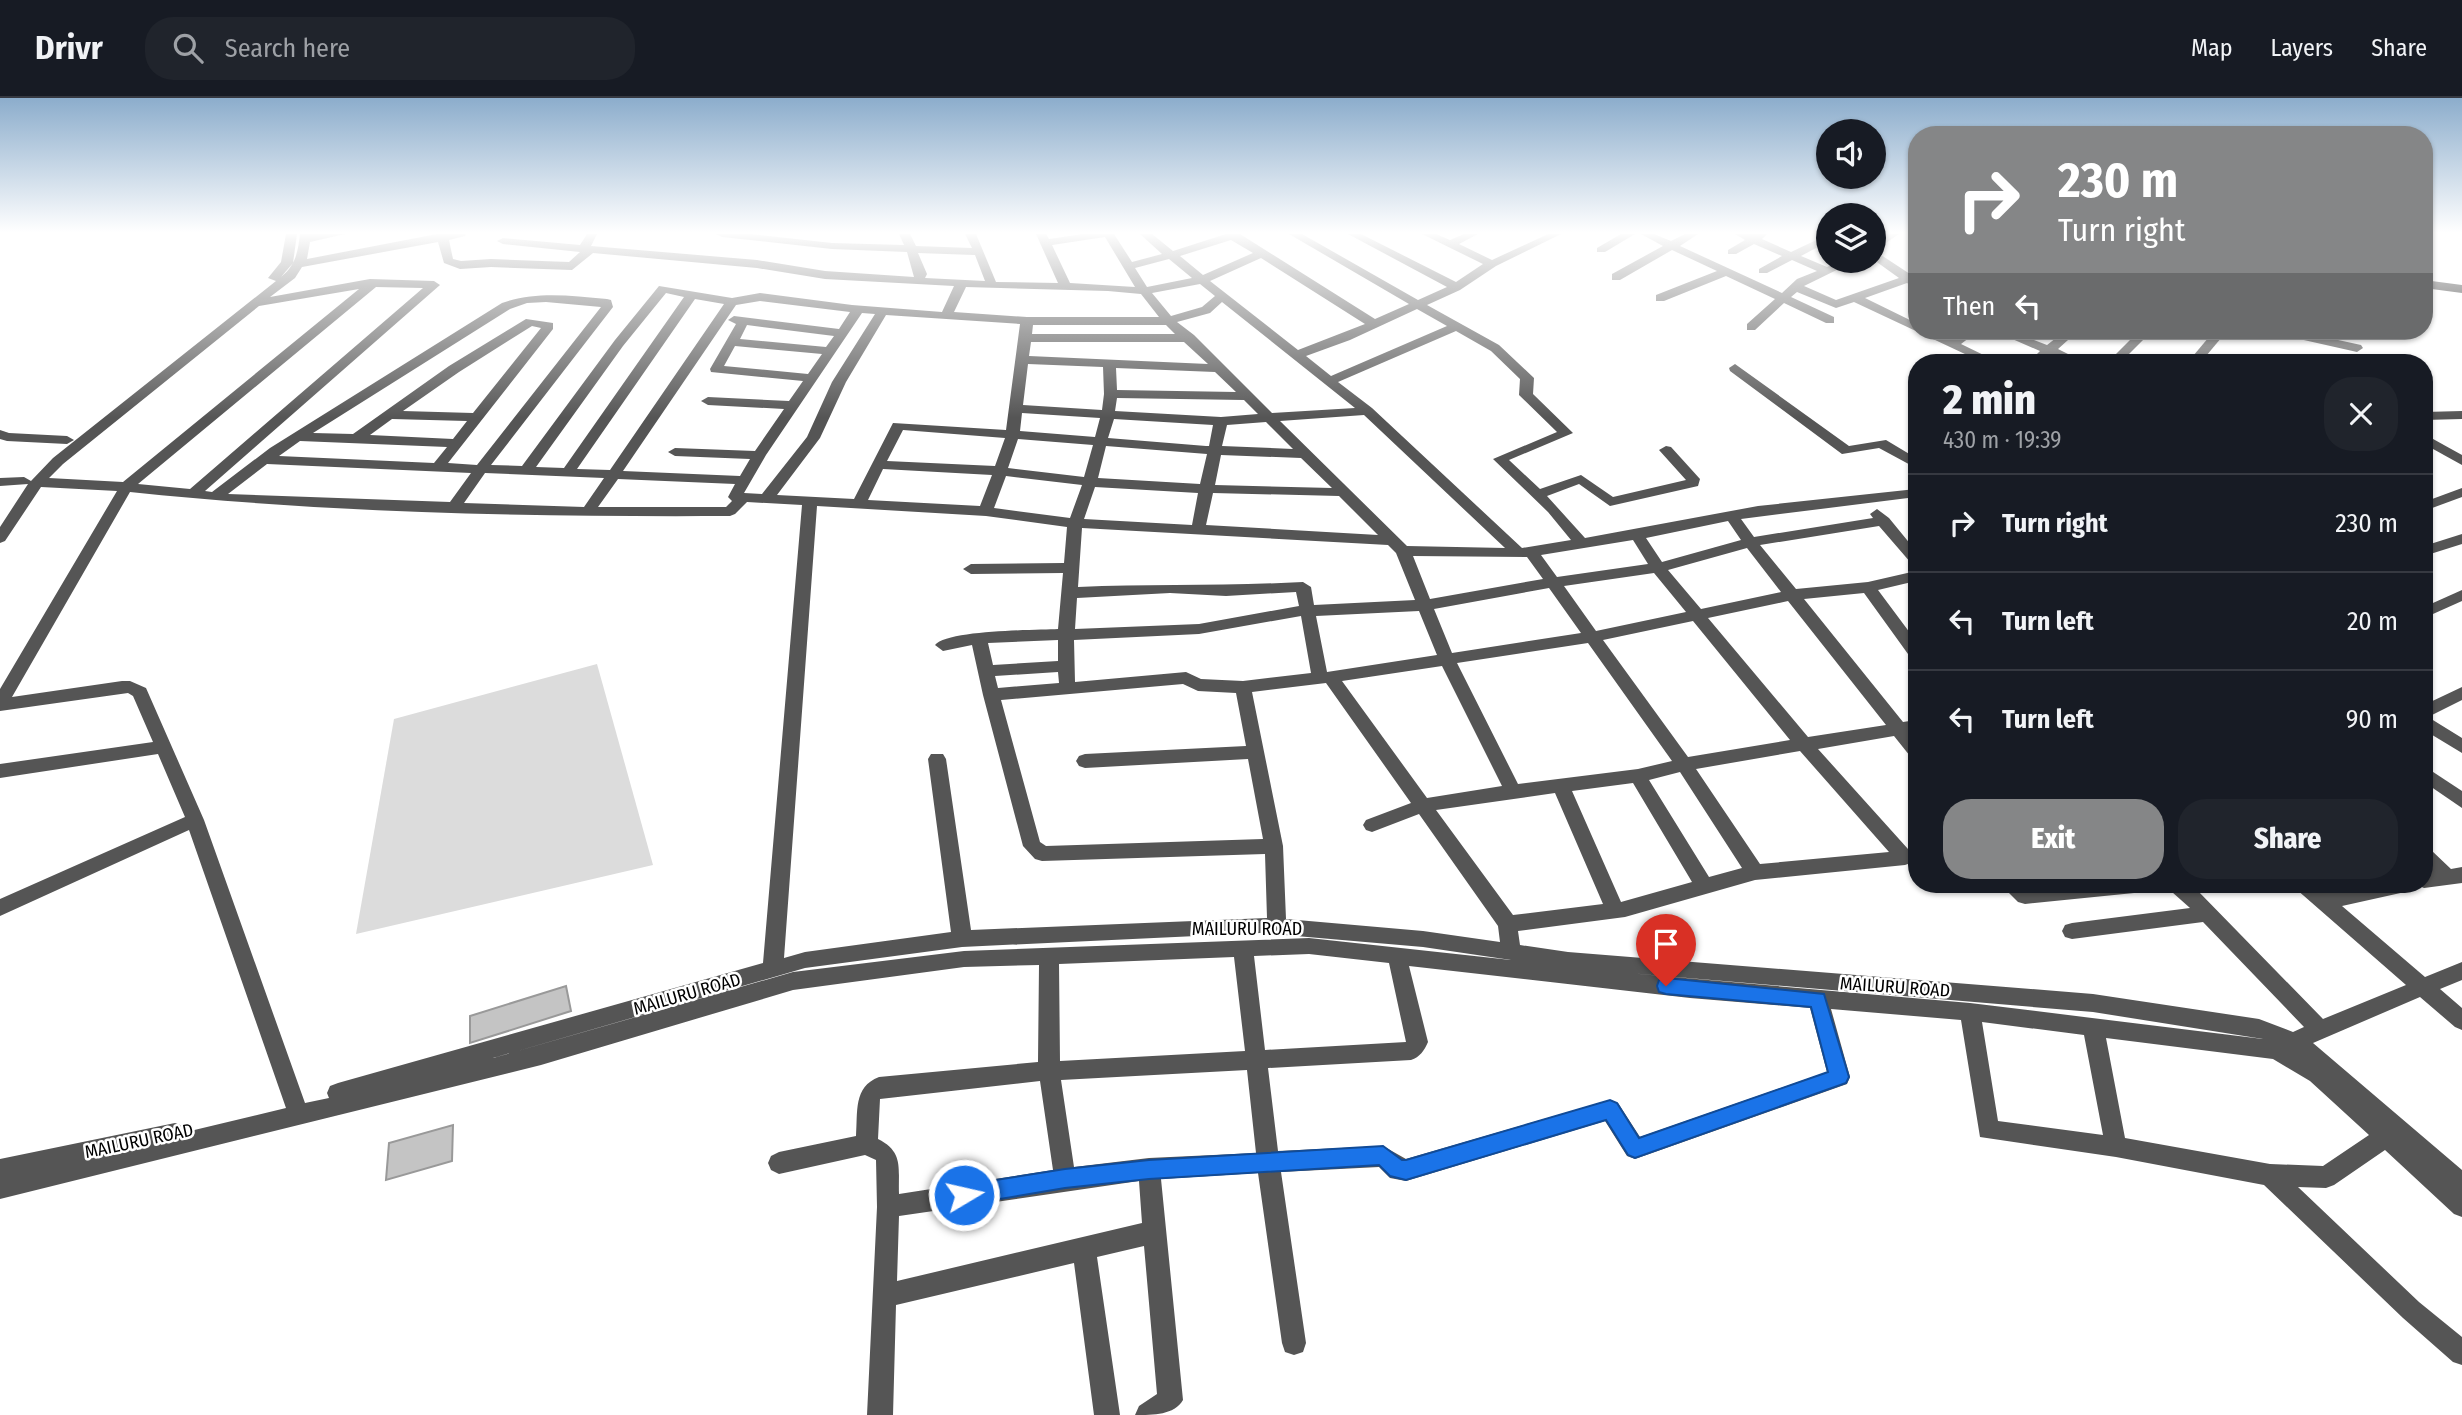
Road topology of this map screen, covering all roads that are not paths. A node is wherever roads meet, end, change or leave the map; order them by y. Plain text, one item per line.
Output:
1 (253, 295) edge
2 (267, 295) edge
3 (301, 295) edge
4 (358, 295) edge
5 (422, 295) edge
6 (658, 295) edge
7 (691, 295) edge
8 (699, 295) edge
9 (956, 295) edge
10 (1147, 295) edge
11 (1223, 295) joint
12 (1330, 295) edge
13 (1404, 295) edge
14 (1438, 295) edge
15 (1666, 295) edge
16 (1782, 295) edge
17 (1816, 295) edge
18 (1863, 295) edge
19 (1785, 297) junction
20 (1660, 298) dead end
21 (1855, 298) junction
22 (732, 302) junction
23 (258, 303) junction
24 (1419, 304) junction
25 (859, 310) junction
26 (882, 312) junction
27 (947, 315) junction
28 (720, 319) junction
29 (1830, 320) dead end
30 (1027, 321) junction
31 (1168, 321) junction
32 (1908, 321) edge
33 (743, 322) junction
34 (1373, 323) junction
35 (1458, 326) junction
36 (1751, 327) dead end
37 (842, 333) junction
38 (1142, 337) junction
39 (1025, 338) junction
40 (1190, 338) junction
41 (1942, 340) edge
42 (1957, 340) edge
43 (2023, 340) edge
44 (2063, 340) edge
45 (2137, 340) edge
46 (2213, 340) edge
47 (2321, 340) edge
48 (2353, 340) edge
49 (731, 342) junction
50 (1951, 344) junction
51 (2357, 348) junction
52 (829, 351) junction
53 (2051, 351) junction
54 (1974, 354) edge
55 (2047, 354) edge
56 (2058, 354) edge
57 (2122, 354) edge
58 (2201, 354) edge
59 (2357, 354) edge
60 (1297, 355) junction
61 (1023, 360) junction
62 (1108, 362) junction
63 (1136, 363) junction
64 (1219, 368) junction
65 (1735, 368) dead end
66 (809, 378) junction
67 (1329, 381) junction
68 (1111, 394) junction
69 (1245, 396) junction
70 (708, 401) dead end
71 (791, 405) junction
72 (1017, 409) junction
73 (1367, 411) junction
74 (1108, 414) junction
75 (386, 415) junction
76 (2462, 415) edge
77 (2433, 416) edge
78 (476, 417) junction
79 (1269, 419) junction
80 (1221, 421) junction
81 (2, 436) edge
82 (297, 437) junction
83 (1012, 437) junction
84 (356, 438) junction
85 (67, 440) junction
86 (456, 443) junction
87 (1099, 443) junction
88 (2462, 444) edge
89 (2433, 448) edge
90 (2433, 449) edge
91 (1214, 450) junction
92 (1666, 450) dead end
93 (275, 451) junction
94 (675, 452) dead end
95 (1306, 454) junction
96 (759, 455) junction
97 (1908, 459) edge
98 (2462, 461) edge
99 (878, 465) junction
100 (437, 468) junction
101 (481, 468) junction
102 (527, 469) junction
103 (1002, 471) junction
104 (568, 472) junction
105 (613, 476) junction
106 (743, 480) junction
107 (0, 482) edge
108 (31, 482) junction
109 (1090, 482) junction
110 (126, 487) junction
111 (1207, 488) junction
112 (1342, 491) junction
113 (2462, 492) edge
114 (193, 494) junction
115 (1538, 494) junction
116 (1908, 494) edge
117 (215, 496) junction
118 (743, 498) junction
119 (1864, 498) junction
120 (766, 499) junction
121 (810, 501) junction
122 (2433, 503) edge
123 (859, 504) junction
124 (454, 507) junction
125 (986, 511) junction
126 (588, 512) junction
127 (1732, 516) junction
128 (0, 519) edge
129 (1884, 521) junction
130 (1075, 523) junction
131 (1198, 529) junction
132 (1637, 535) junction
133 (0, 538) edge
134 (2462, 539) edge
135 (1750, 542) junction
136 (1582, 544) junction
137 (1397, 545) junction
138 (2433, 548) edge
139 (1908, 550) edge
140 (1525, 553) junction
141 (1071, 568) junction
142 (1658, 568) junction
143 (971, 569) dead end
144 (1908, 578) edge
145 (1555, 582) junction
146 (1868, 587) junction
147 (1070, 593) junction
148 (1792, 595) junction
149 (2462, 595) edge
150 (1426, 606) junction
151 (2433, 609) edge
152 (1308, 611) junction
153 (1698, 615) junction
154 (1066, 635) junction
155 (1594, 637) junction
156 (979, 638) junction
157 (1908, 642) edge
158 (943, 645) dead end
159 (1446, 658) junction
160 (1067, 666) junction
161 (986, 671) junction
162 (1325, 678) junction
163 (1242, 687) junction
164 (1067, 688) junction
165 (2462, 693) edge
166 (991, 695) junction
167 (0, 704) edge
168 (2433, 708) edge
169 (1908, 726) edge
170 (1897, 727) junction
171 (2433, 728) edge
172 (1908, 741) edge
173 (1805, 746) junction
174 (164, 747) junction
175 (2462, 747) edge
176 (1257, 752) junction
177 (937, 759) dead end
178 (1085, 761) dead end
179 (1684, 764) junction
180 (0, 771) edge
181 (1639, 776) junction
182 (2433, 780) edge
183 (1561, 786) junction
184 (1513, 791) junction
185 (2462, 801) edge
186 (1421, 806) junction
187 (195, 820) junction
188 (1371, 825) dead end
189 (1274, 846) junction
190 (1908, 852) edge
191 (1908, 855) edge
192 (2433, 861) edge
193 (1755, 872) junction
194 (2454, 876) edge
195 (2433, 879) edge
196 (1704, 886) junction
197 (2020, 893) edge
198 (2053, 893) edge
199 (2183, 893) edge
200 (2314, 893) edge
201 (2364, 893) edge
202 (2324, 902) junction
203 (0, 908) edge
204 (1615, 910) junction
205 (2207, 915) junction
206 (1508, 924) junction
207 (1277, 926) junction
208 (2073, 931) dead end
209 (962, 939) junction
210 (1244, 948) junction
211 (1511, 952) junction
212 (1049, 955) junction
213 (1397, 956) junction
214 (773, 968) junction
215 (2462, 971) edge
216 (2423, 987) junction
217 (1818, 999) junction
218 (1970, 1012) junction
219 (2462, 1021) edge
220 (2093, 1026) junction
221 (2320, 1030) junction
222 (2294, 1042) junction
223 (540, 1046) junction
224 (1257, 1061) junction
225 (1049, 1071) junction
226 (295, 1105) junction
227 (2387, 1136) junction
228 (867, 1144) junction
229 (2116, 1147) junction
230 (1268, 1162) junction
231 (779, 1163) dead end
232 (1149, 1169) junction
233 (0, 1170) edge
234 (2270, 1175) junction
235 (1065, 1179) junction
236 (2462, 1185) edge
237 (0, 1188) edge
238 (2462, 1206) edge
239 (888, 1207) junction
240 (1154, 1233) junction
241 (1084, 1249) junction
242 (885, 1296) junction
243 (1294, 1343) dead end
244 (2462, 1353) edge
245 (880, 1415) edge
246 (1107, 1415) edge
247 (1148, 1415) edge

1 - 85 street
2 - 23 street
3 - 23 street
4 - 110 street
5 - 114 street
6 - 102 street
7 - 104 street
8 - 22 street
9 - 27 street
10 - 31 street
11 - 31 street
11 - 60 street
12 - 34 street
13 - 24 street
14 - 24 street
15 - 20 street
16 - 19 street
17 - 21 street
18 - 21 street
19 - 29 street
19 - 36 street
21 - 32 street
22 - 25 street
22 - 28 street
23 - 108 street
24 - 34 street
24 - 35 street
25 - 26 street
25 - 37 street
26 - 27 street
26 - 120 street
27 - 30 street
28 - 33 street
28 - 105 street
30 - 31 street
30 - 39 street
31 - 40 street
33 - 37 street
33 - 49 street
34 - 60 street
35 - 67 street
35 - 115 street
37 - 52 street
38 - 39 street
38 - 40 street
38 - 63 street
39 - 61 street
40 - 64 street
41 - 50 street
42 - 50 street
43 - 53 street
44 - 53 street
45 - 57 street
46 - 58 street
47 - 51 street
48 - 51 street
49 - 52 street
49 - 66 street
50 - 54 street
51 - 59 street
52 - 66 street
53 - 55 street
53 - 56 street
60 - 67 street
61 - 62 street
61 - 72 street
62 - 63 street
62 - 68 street
63 - 64 street
64 - 69 street
65 - 97 street
66 - 71 street
67 - 73 street
68 - 69 street
68 - 74 street
69 - 79 street
70 - 71 street
71 - 96 street
72 - 74 street
72 - 83 street
73 - 79 street
73 - 140 street
74 - 80 street
74 - 87 street
75 - 78 street
75 - 78 street
75 - 84 street
76 - 77 street
78 - 86 street
79 - 80 street
79 - 95 street
80 - 91 street
81 - 85 street
82 - 84 street
82 - 93 street
82 - 101 street
83 - 87 street
83 - 99 street
83 - 103 street
84 - 86 street
85 - 108 street
86 - 100 street
87 - 91 street
87 - 109 street
88 - 89 street
90 - 98 street
91 - 95 street
91 - 111 street
92 - 115 street
93 - 100 street
93 - 117 street
94 - 96 street
95 - 112 street
96 - 106 street
99 - 103 street
99 - 123 street
100 - 101 street
101 - 102 street
101 - 124 street
102 - 104 street
103 - 109 street
103 - 125 street
104 - 105 street
105 - 106 street
105 - 126 street
106 - 118 street
107 - 108 street
108 - 110 street
108 - 128 street
108 - 133 street
109 - 111 street
109 - 130 street
110 - 114 street
110 - 167 street
111 - 112 street
111 - 131 street
112 - 137 street
113 - 122 street
114 - 117 street
115 - 136 street
116 - 119 street
117 - 124 street
118 - 120 street
118 - 126 street
119 - 127 street
119 - 129 street
120 - 121 street
121 - 123 street
121 - 214 street
123 - 125 street
124 - 126 street
125 - 130 street
127 - 132 street
127 - 135 street
129 - 135 street
129 - 139 street
130 - 131 street
130 - 141 street
131 - 137 street
132 - 136 street
132 - 142 street
134 - 138 street
135 - 142 street
135 - 148 street
136 - 140 street
137 - 140 street
137 - 150 street
140 - 145 street
141 - 143 street
141 - 147 street
142 - 145 street
142 - 153 street
144 - 146 street
145 - 150 street
145 - 155 street
146 - 148 street
146 - 157 street
147 - 152 street
147 - 154 street
148 - 153 street
148 - 170 street
149 - 151 street
150 - 152 street
150 - 159 street
152 - 154 street
152 - 162 street
153 - 155 street
153 - 173 street
154 - 156 street
154 - 160 street
155 - 159 street
155 - 179 street
156 - 158 street
156 - 161 street
159 - 162 street
159 - 184 street
160 - 161 street
160 - 164 street
161 - 166 street
162 - 163 street
162 - 186 street
163 - 164 street
163 - 176 street
164 - 166 street
165 - 168 street
166 - 189 street
167 - 174 street
169 - 170 street
170 - 172 street
170 - 173 street
171 - 175 street
173 - 179 street
173 - 190 street
174 - 180 street
174 - 187 street
176 - 178 street
176 - 189 street
177 - 209 street
179 - 181 street
179 - 193 street
181 - 183 street
181 - 196 street
182 - 185 street
183 - 184 street
183 - 204 street
184 - 186 street
186 - 188 street
186 - 206 street
187 - 203 street
187 - 226 street
189 - 207 street
191 - 193 street
192 - 194 street
193 - 196 street
194 - 195 street
196 - 204 street
197 - 198 street
199 - 205 street
200 - 202 street
201 - 202 street
202 - 216 street
204 - 206 street
205 - 208 street
205 - 221 street
206 - 211 street
207 - 209 street, MAILURU ROAD
207 - 211 street, MAILURU ROAD
209 - 214 street, MAILURU ROAD
210 - 212 street
210 - 213 street
210 - 224 street
211 - 222 street, MAILURU ROAD
212 - 223 street
212 - 225 street
213 - 217 street
213 - 224 street
214 - 223 street, MAILURU ROAD
215 - 216 street
216 - 219 street
216 - 221 street
217 - 218 street
217 - 230 street
218 - 220 street
218 - 229 street
220 - 227 street
220 - 229 street
221 - 222 street
222 - 236 street, MAILURU ROAD
223 - 226 street, MAILURU ROAD
223 - 237 street
224 - 225 street
224 - 230 street
225 - 228 street
225 - 235 street
226 - 233 street, MAILURU ROAD
227 - 234 street
227 - 238 street
228 - 231 street
228 - 239 street
229 - 234 street
230 - 232 street
230 - 243 street
232 - 235 street
232 - 240 street
234 - 244 street
235 - 239 street
239 - 242 street
240 - 241 street
240 - 247 street
241 - 242 street
241 - 246 street
242 - 245 street

